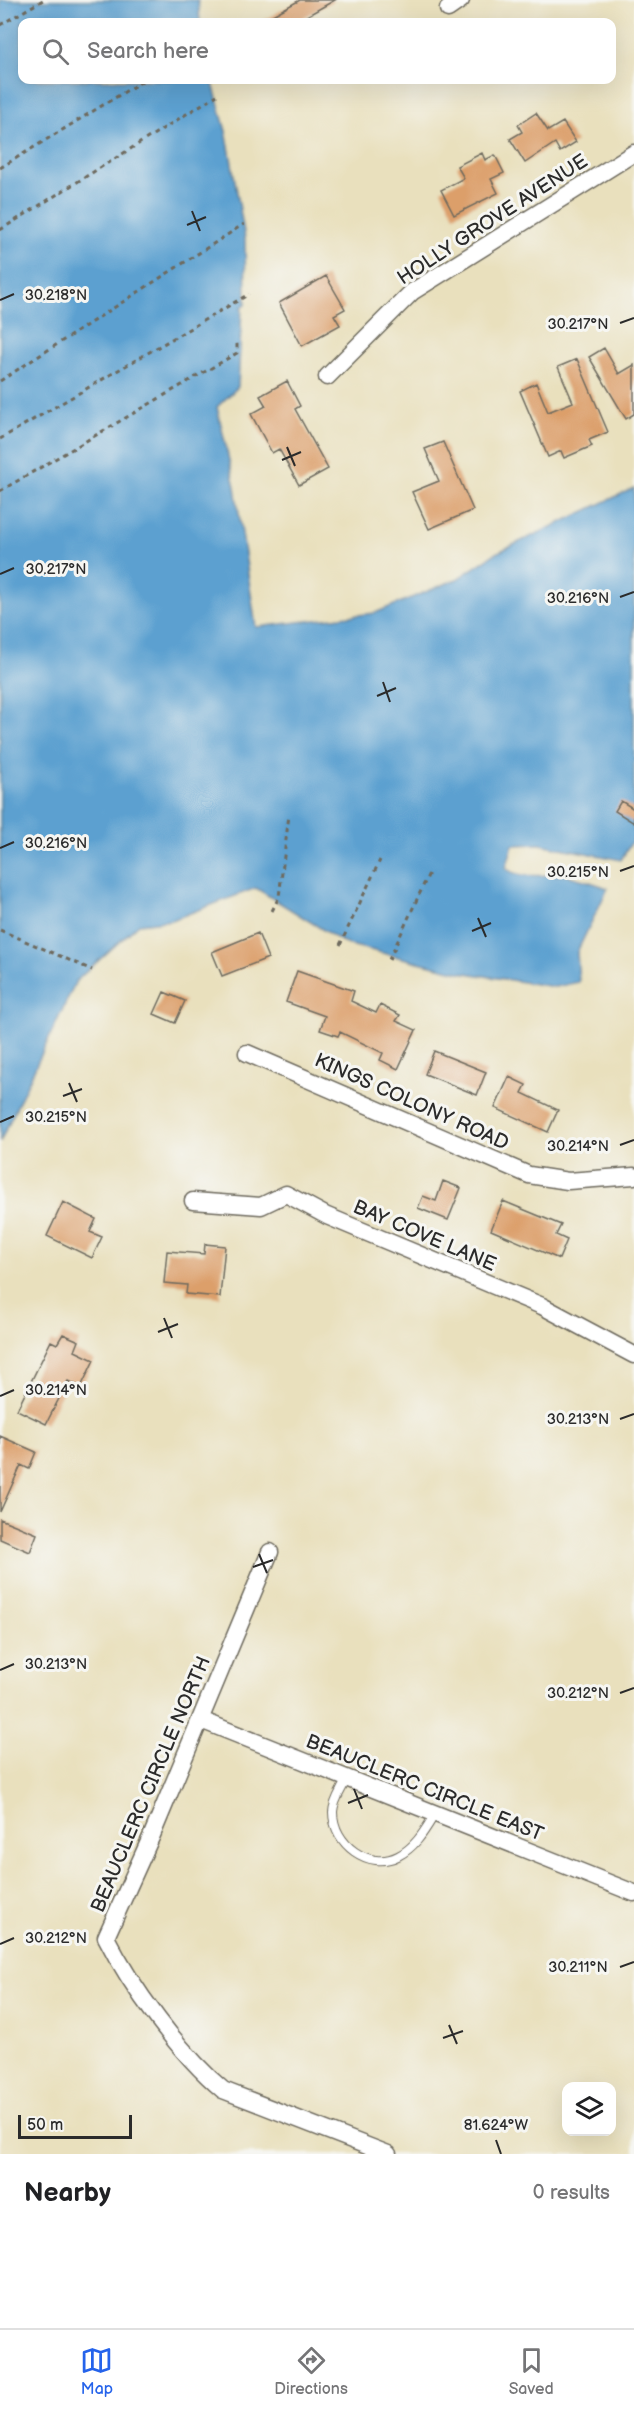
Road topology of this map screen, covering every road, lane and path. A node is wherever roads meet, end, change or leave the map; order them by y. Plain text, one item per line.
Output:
1 (44, 0) edge
2 (0, 25) edge
3 (137, 84) edge
4 (217, 94) dead end
5 (634, 153) edge
6 (0, 168) edge
7 (244, 224) dead end
8 (0, 230) edge
9 (249, 294) dead end
10 (237, 340) dead end
11 (327, 377) dead end
12 (0, 381) edge
13 (0, 440) edge
14 (0, 491) edge
15 (289, 815) dead end
16 (380, 860) dead end
17 (430, 871) dead end
18 (272, 911) dead end
19 (0, 930) edge
20 (340, 945) dead end
21 (389, 960) dead end
22 (92, 970) dead end
23 (247, 1053) dead end
24 (634, 1176) edge
25 (193, 1201) dead end
26 (634, 1354) edge
27 (270, 1552) dead end
28 (201, 1720) junction
29 (347, 1778) junction
30 (435, 1814) junction
31 (634, 1893) edge
32 (388, 2154) edge

1 - 2 path
3 - 6 path
4 - 8 path
5 - 11 street, HOLLY GROVE AVENUE
7 - 12 path
9 - 13 path
10 - 14 path
15 - 18 path
16 - 20 path
17 - 21 path
19 - 22 path
23 - 24 street, KINGS COLONY ROAD
25 - 26 street, BAY COVE LANE
27 - 28 street, BEAUCLERC CIRCLE NORTH
28 - 29 street, BEAUCLERC CIRCLE EAST
28 - 32 street, BEAUCLERC CIRCLE NORTH
29 - 30 street, BEAUCLERC CIRCLE EAST
29 - 30 lane
30 - 31 street, BEAUCLERC CIRCLE EAST

